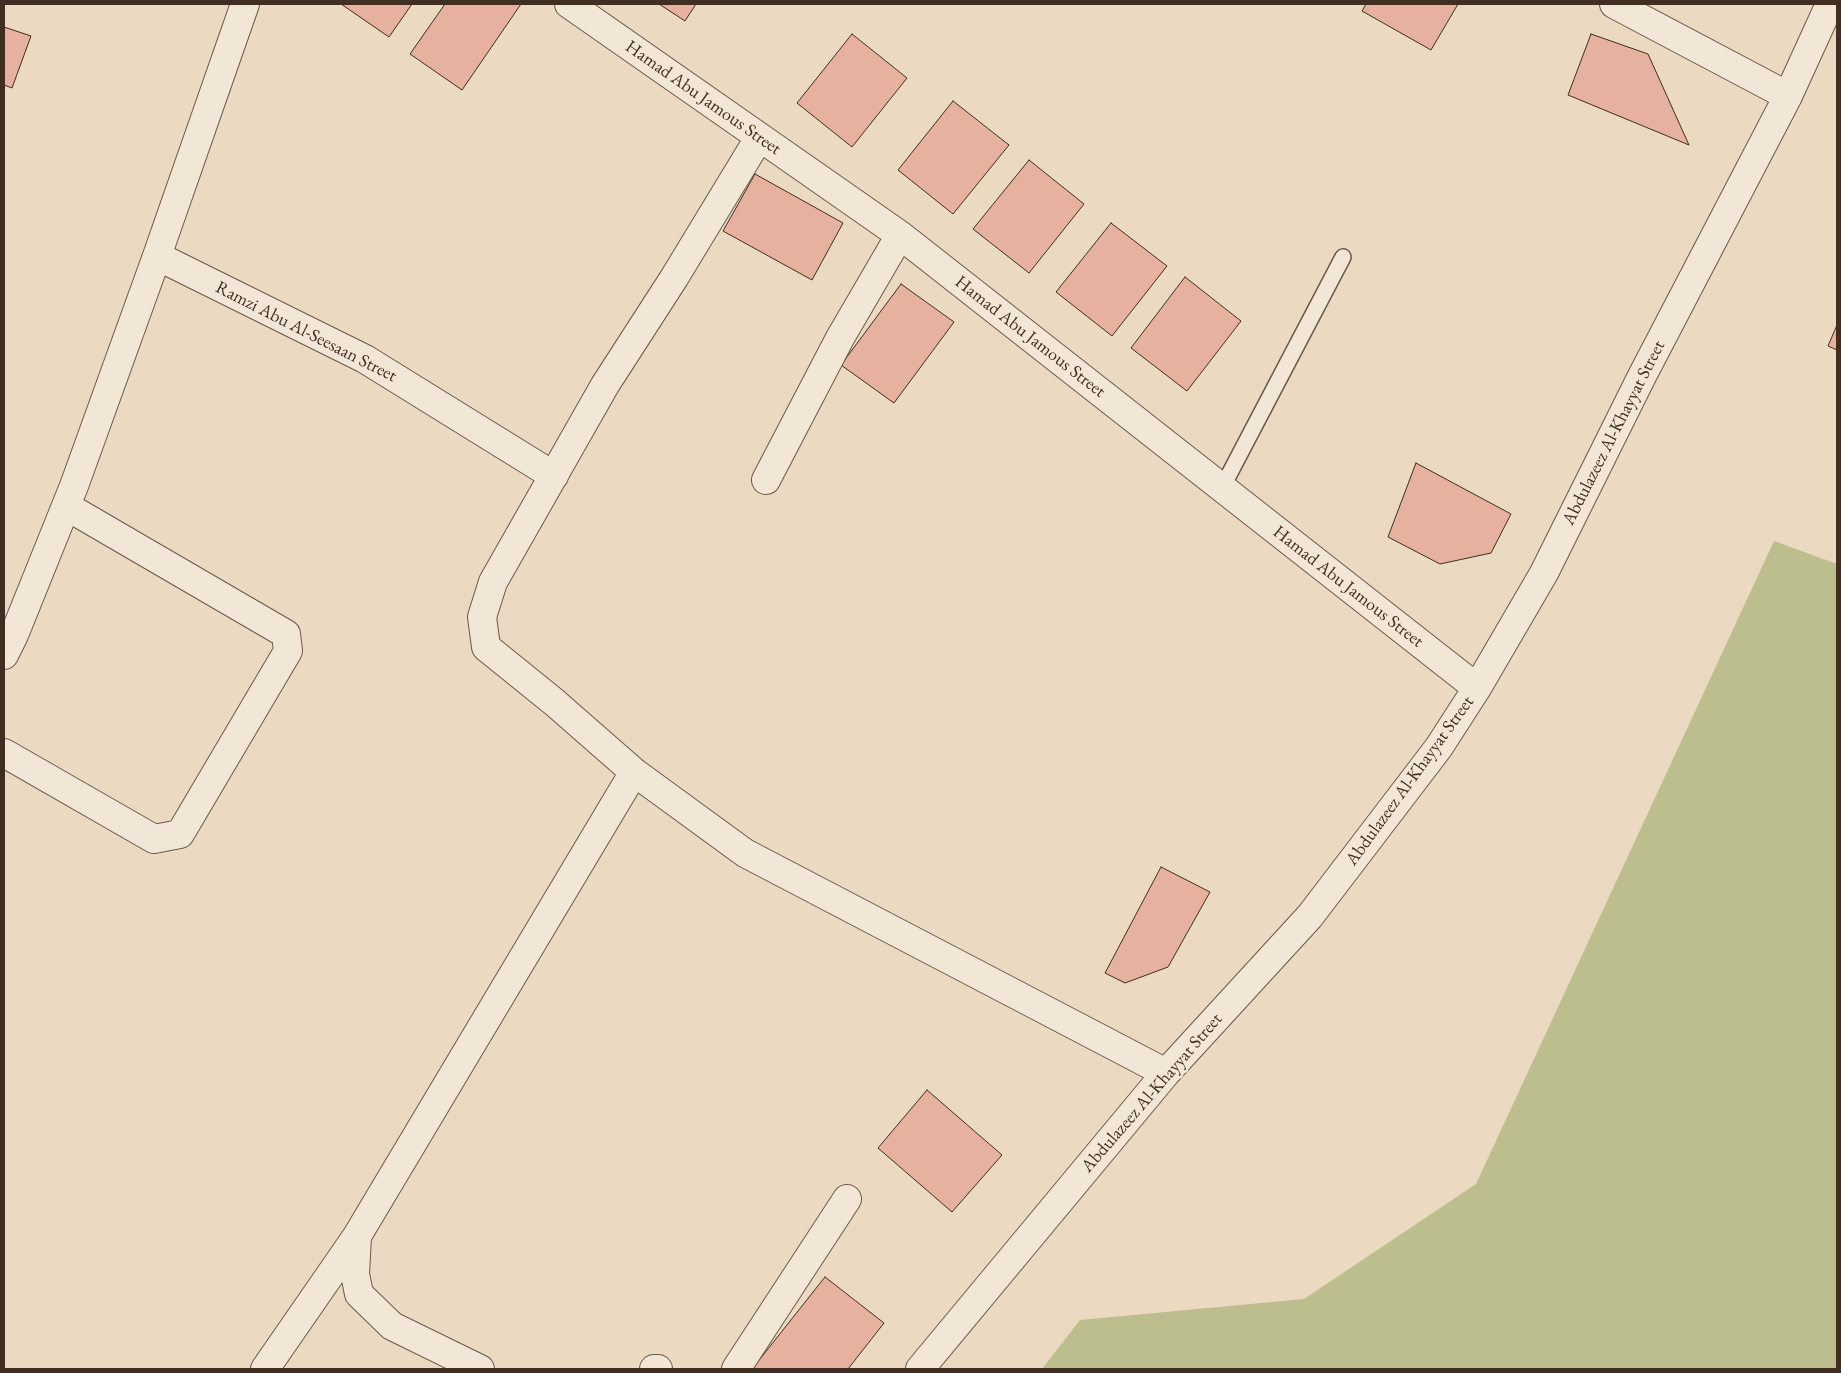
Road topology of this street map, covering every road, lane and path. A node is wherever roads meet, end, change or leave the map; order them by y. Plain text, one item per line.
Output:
1 (245, 4) edge
2 (569, 4) edge
3 (1614, 4) edge
4 (1830, 4) edge
5 (1788, 96) junction
6 (759, 138) junction
7 (900, 235) junction
8 (157, 256) junction
9 (1343, 257) dead end
10 (554, 476) junction
11 (766, 480) dead end
12 (1222, 488) junction
13 (66, 506) junction
14 (4, 655) edge
15 (1477, 688) junction
16 (4, 754) edge
17 (634, 772) junction
18 (1166, 1073) junction
19 (847, 1199) dead end
20 (357, 1236) junction
21 (265, 1369) edge
22 (480, 1369) edge
23 (654, 1369) edge
24 (658, 1369) edge
25 (736, 1369) edge
26 (920, 1369) edge

1 - 8 street
2 - 6 street, Hamad Abu Jamous Street
3 - 5 street
4 - 5 street, Abdulazeez Al-Khayyat Street
5 - 15 street, Abdulazeez Al-Khayyat Street
6 - 7 street, Hamad Abu Jamous Street
6 - 10 street
7 - 11 street
7 - 12 street, Hamad Abu Jamous Street
8 - 10 street, Ramzi Abu Al-Seesaan Street
8 - 13 street
9 - 12 lane
10 - 17 street
12 - 15 street, Hamad Abu Jamous Street
13 - 14 street
13 - 16 street
15 - 18 street, Abdulazeez Al-Khayyat Street
17 - 18 street
17 - 20 street
18 - 26 street, Abdulazeez Al-Khayyat Street
19 - 25 street
20 - 21 street
20 - 22 street
23 - 24 street

